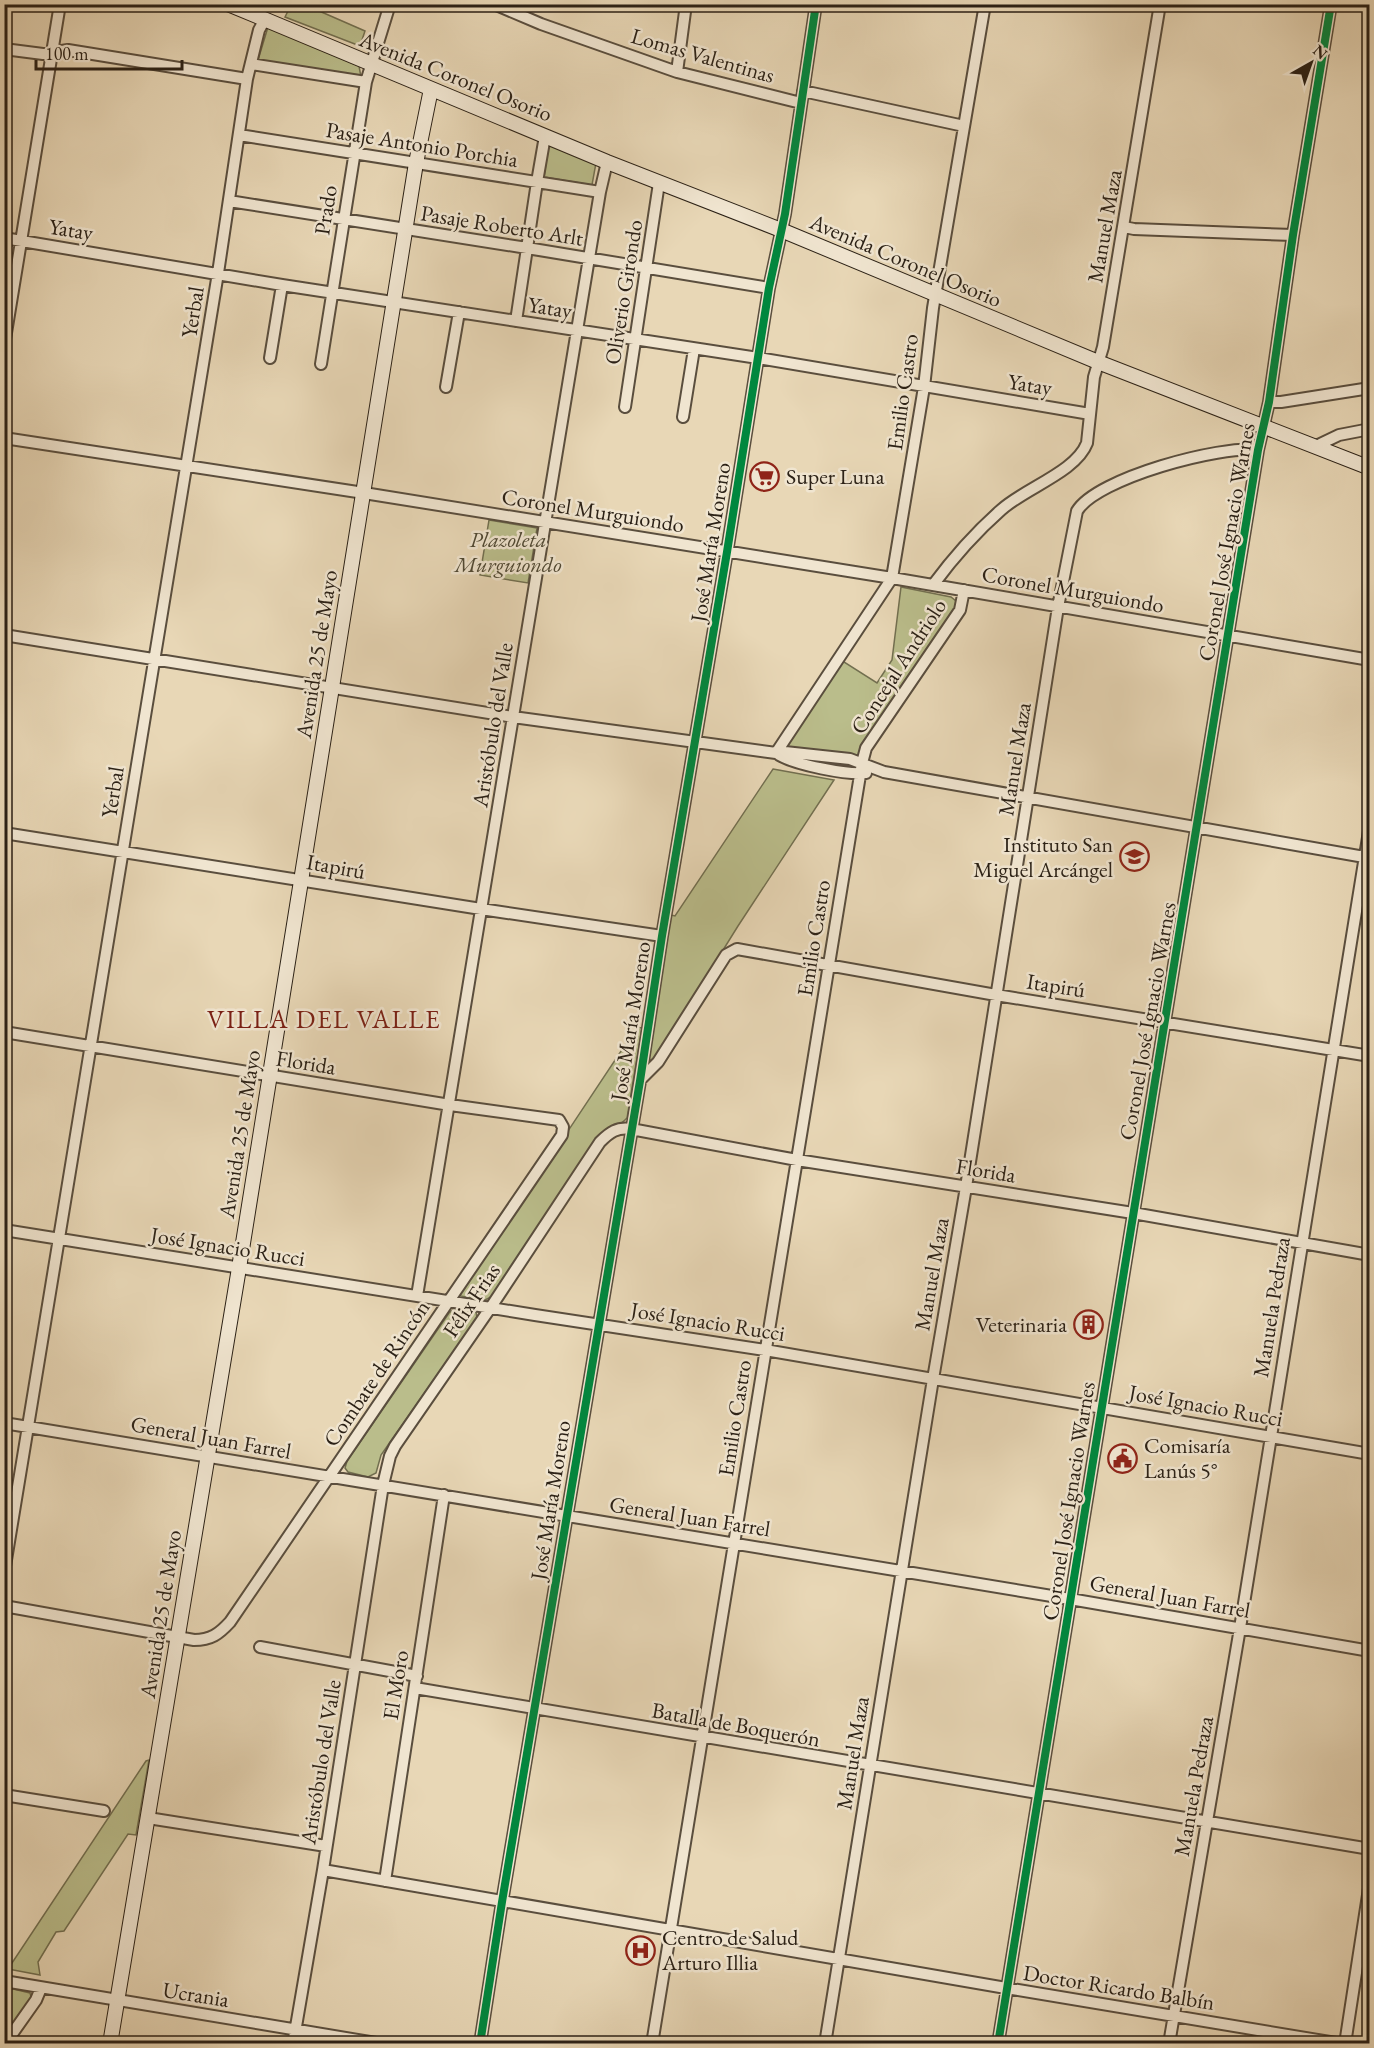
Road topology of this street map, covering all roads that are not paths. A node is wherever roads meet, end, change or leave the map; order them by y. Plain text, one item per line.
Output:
1 (60, 4) edge
2 (228, 4) edge
3 (390, 4) edge
4 (494, 4) edge
5 (686, 4) edge
6 (816, 4) edge
7 (985, 4) edge
8 (1160, 4) edge
9 (1331, 4) edge
10 (265, 20) junction
11 (4, 49) edge
12 (53, 52) junction
13 (251, 64) junction
14 (370, 64) junction
15 (677, 72) junction
16 (247, 79) junction
17 (366, 82) junction
18 (431, 89) junction
19 (803, 91) junction
20 (801, 103) junction
21 (964, 126) junction
22 (239, 135) junction
23 (545, 136) junction
24 (354, 154) junction
25 (608, 162) junction
26 (417, 163) junction
27 (537, 182) junction
28 (659, 183) junction
29 (600, 192) junction
30 (229, 201) junction
31 (344, 220) junction
32 (1124, 227) junction
33 (406, 230) junction
34 (782, 230) junction
35 (1293, 235) junction
36 (4, 238) edge
37 (22, 241) junction
38 (527, 248) junction
39 (589, 258) junction
40 (645, 267) junction
41 (218, 273) junction
42 (282, 285) junction
43 (769, 288) junction
44 (332, 292) junction
45 (936, 295) junction
46 (394, 301) junction
47 (459, 312) junction
48 (516, 321) junction
49 (577, 331) junction
50 (635, 339) junction
51 (4, 345) edge
52 (694, 349) junction
53 (270, 358) dead end
54 (758, 358) junction
55 (1098, 362) junction
56 (321, 364) dead end
57 (446, 387) dead end
58 (924, 387) junction
59 (1370, 388) edge
60 (1269, 402) junction
61 (625, 407) dead end
62 (1090, 414) junction
63 (683, 417) dead end
64 (1264, 425) junction
65 (1370, 429) edge
66 (4, 438) edge
67 (1316, 446) junction
68 (1258, 450) junction
69 (186, 467) junction
70 (1370, 468) edge
71 (364, 493) junction
72 (545, 523) junction
73 (727, 552) junction
74 (892, 578) junction
75 (933, 585) junction
76 (964, 590) junction
77 (1058, 607) junction
78 (4, 635) edge
79 (1228, 635) junction
80 (153, 660) junction
81 (1370, 660) edge
82 (332, 689) junction
83 (513, 717) junction
84 (696, 741) junction
85 (776, 753) junction
86 (861, 768) junction
87 (1028, 798) junction
88 (1370, 825) edge
89 (1197, 828) junction
90 (4, 833) edge
91 (123, 852) junction
92 (1367, 858) edge
93 (301, 880) junction
94 (481, 909) junction
95 (662, 936) junction
96 (828, 966) junction
97 (996, 995) junction
98 (1165, 1023) junction
99 (4, 1032) edge
100 (90, 1047) junction
101 (1333, 1050) junction
102 (1370, 1056) edge
103 (270, 1076) junction
104 (640, 1080) junction
105 (450, 1105) junction
106 (563, 1127) joint
107 (631, 1129) junction
108 (797, 1160) junction
109 (966, 1187) junction
110 (1133, 1214) junction
111 (4, 1230) edge
112 (59, 1239) junction
113 (1301, 1244) junction
114 (1370, 1255) edge
115 (239, 1268) junction
116 (417, 1296) junction
117 (449, 1301) junction
118 (491, 1307) junction
119 (598, 1324) junction
120 (765, 1350) junction
121 (933, 1379) junction
122 (1102, 1406) junction
123 (4, 1423) edge
124 (28, 1427) junction
125 (1270, 1437) junction
126 (1370, 1454) edge
127 (208, 1456) junction
128 (328, 1477) junction
129 (383, 1485) junction
130 (444, 1495) junction
131 (566, 1515) junction
132 (734, 1543) junction
133 (4, 1572) edge
134 (902, 1572) junction
135 (1070, 1599) junction
136 (4, 1606) edge
137 (1239, 1628) junction
138 (177, 1636) junction
139 (260, 1647) dead end
140 (1370, 1651) edge
141 (355, 1665) junction
142 (417, 1676) junction
143 (415, 1688) junction
144 (534, 1708) junction
145 (702, 1738) junction
146 (870, 1766) junction
147 (1039, 1793) junction
148 (4, 1795) edge
149 (104, 1811) dead end
150 (148, 1818) junction
151 (1207, 1822) junction
152 (326, 1846) junction
153 (1370, 1849) edge
154 (323, 1870) junction
155 (385, 1881) junction
156 (1370, 1882) edge
157 (502, 1902) junction
158 (672, 1930) junction
159 (838, 1959) junction
160 (4, 1981) edge
161 (41, 1988) junction
162 (1006, 1988) junction
163 (117, 2001) junction
164 (1174, 2015) junction
165 (295, 2030) junction
166 (5, 2043) edge
167 (110, 2043) edge
168 (293, 2043) edge
169 (382, 2043) edge
170 (480, 2043) edge
171 (652, 2043) edge
172 (825, 2043) edge
173 (998, 2043) edge
174 (1168, 2043) edge
175 (1343, 2043) edge

1 - 12 street
2 - 10 main road, Avenida Coronel Osorio
3 - 14 street, Prado
4 - 15 street, Lomas Valentinas
5 - 15 street
6 - 19 street, José María Moreno
7 - 21 street, Emilio Castro
8 - 32 street, Manuel Maza
9 - 35 street, Coronel José Ignacio Warnes
10 - 13 street, Yerbal
10 - 14 main road, Avenida Coronel Osorio
11 - 12 street
12 - 16 street
12 - 37 street
13 - 16 street, Yerbal
13 - 17 street
14 - 17 street, Prado
14 - 18 main road, Avenida Coronel Osorio
15 - 20 street, Lomas Valentinas
16 - 22 street, Yerbal
17 - 24 street, Prado
18 - 23 main road, Avenida Coronel Osorio
18 - 26 main road, Avenida 25 de Mayo
19 - 20 street, José María Moreno
19 - 21 street, Lomas Valentinas
20 - 34 street, José María Moreno
21 - 45 street, Emilio Castro
22 - 24 street, Pasaje Antonio Porchia
22 - 30 street, Yerbal
23 - 25 main road, Avenida Coronel Osorio
23 - 27 street
24 - 26 street, Pasaje Antonio Porchia
24 - 31 street, Prado
25 - 28 main road, Avenida Coronel Osorio
25 - 29 street, Aristóbulo del Valle
26 - 27 street, Pasaje Antonio Porchia
26 - 33 main road, Avenida 25 de Mayo
27 - 29 street, Pasaje Antonio Porchia
27 - 38 street
28 - 34 main road, Avenida Coronel Osorio
28 - 40 street, Oliverio Girondo
29 - 39 street, Aristóbulo del Valle
30 - 31 street, Pasaje Roberto Arlt
30 - 41 street, Yerbal
31 - 33 street, Pasaje Roberto Arlt
31 - 44 street, Prado
32 - 35 street
32 - 55 street, Manuel Maza
33 - 38 street, Pasaje Roberto Arlt
33 - 46 main road, Avenida 25 de Mayo
34 - 43 street, José María Moreno
34 - 45 main road, Avenida Coronel Osorio
35 - 60 street, Coronel José Ignacio Warnes
36 - 37 street, Yatay
37 - 41 street, Yatay
37 - 51 street
38 - 39 street, Pasaje Roberto Arlt
38 - 48 street
39 - 40 street, Pasaje Roberto Arlt
39 - 49 street, Aristóbulo del Valle
40 - 43 street, Pasaje Roberto Arlt
40 - 50 street, Oliverio Girondo
41 - 42 street, Yatay
41 - 69 street, Yerbal
42 - 44 street, Yatay
42 - 53 street
43 - 54 street, José María Moreno
44 - 46 street, Yatay
44 - 56 street, Prado
45 - 55 main road, Avenida Coronel Osorio
45 - 58 street, Emilio Castro
46 - 47 street, Yatay
46 - 71 main road, Avenida 25 de Mayo
47 - 48 street, Yatay
47 - 57 street
48 - 49 street, Yatay
49 - 50 street, Yatay
49 - 72 street, Aristóbulo del Valle
50 - 52 street, Yatay
50 - 61 street, Oliverio Girondo
52 - 54 street, Yatay
52 - 63 street
54 - 58 street, Yatay
54 - 73 street, José María Moreno
55 - 62 street, Manuel Maza
55 - 64 main road, Avenida Coronel Osorio
58 - 62 street, Yatay
58 - 74 street, Emilio Castro
59 - 60 street
60 - 64 street, Coronel José Ignacio Warnes
62 - 75 street, Manuel Maza
64 - 67 main road, Avenida Coronel Osorio
64 - 68 street, Coronel José Ignacio Warnes
65 - 67 street
66 - 69 street, Coronel Murguiondo
67 - 70 main road, Avenida Coronel Osorio
68 - 77 street, Manuel Maza
68 - 79 street, Coronel José Ignacio Warnes
69 - 71 street, Coronel Murguiondo
69 - 80 street, Yerbal
71 - 72 street, Coronel Murguiondo
71 - 82 main road, Avenida 25 de Mayo
72 - 73 street, Coronel Murguiondo
72 - 83 street, Aristóbulo del Valle
73 - 74 street, Coronel Murguiondo
73 - 84 street, José María Moreno
74 - 75 street, Coronel Murguiondo
74 - 85 street, Emilio Castro
75 - 76 street, Coronel Murguiondo
76 - 77 street, Coronel Murguiondo
76 - 86 street, Concejal Andriolo
77 - 79 street, Coronel Murguiondo
77 - 87 street, Manuel Maza
78 - 80 street
79 - 81 street, Coronel Murguiondo
79 - 89 street, Coronel José Ignacio Warnes
80 - 82 street
80 - 91 street, Yerbal
82 - 83 street
82 - 93 main road, Avenida 25 de Mayo
83 - 84 street
83 - 94 street, Aristóbulo del Valle
84 - 85 street
84 - 95 street, José María Moreno
85 - 86 street
86 - 87 street
86 - 96 street, Emilio Castro
87 - 89 street
87 - 97 street, Manuel Maza
88 - 92 street, Manuela Pedraza
89 - 92 street
89 - 98 street, Coronel José Ignacio Warnes
90 - 91 street, Itapirú
91 - 93 street, Itapirú
91 - 100 street, Yerbal
92 - 101 street, Manuela Pedraza
93 - 94 street, Itapirú
93 - 103 main road, Avenida 25 de Mayo
94 - 95 street, Itapirú
94 - 105 street, Aristóbulo del Valle
95 - 104 street, José María Moreno
96 - 97 street, Itapirú
96 - 104 street, Itapirú
96 - 108 street, Emilio Castro
97 - 98 street, Itapirú
97 - 109 street, Manuel Maza
98 - 101 street, Itapirú
98 - 110 street, Coronel José Ignacio Warnes
99 - 100 street, Florida
100 - 103 street, Florida
100 - 112 street, Yerbal
101 - 102 street, Itapirú
101 - 113 street, Manuela Pedraza
103 - 105 street, Florida
103 - 115 main road, Avenida 25 de Mayo
104 - 107 street, José María Moreno
105 - 106 street, Florida
105 - 116 street, Aristóbulo del Valle
106 - 117 street, Combate de Rincón
107 - 108 street, Florida
107 - 118 street, Félix Frias
107 - 119 street, José María Moreno
108 - 109 street, Florida
108 - 120 street, Emilio Castro
109 - 110 street, Florida
109 - 121 street, Manuel Maza
110 - 113 street, Florida
110 - 122 street, Coronel José Ignacio Warnes
111 - 112 street, José Ignacio Rucci
112 - 115 street, José Ignacio Rucci
112 - 124 street, Yerbal
113 - 114 street, Florida
113 - 125 street, Manuela Pedraza
115 - 116 street, José Ignacio Rucci
115 - 127 main road, Avenida 25 de Mayo
116 - 117 street, José Ignacio Rucci
117 - 118 street, José Ignacio Rucci
117 - 128 street, Combate de Rincón
118 - 119 street, José Ignacio Rucci
118 - 129 street, Félix Frias
119 - 120 street, José Ignacio Rucci
119 - 131 street, José María Moreno
120 - 121 street, José Ignacio Rucci
120 - 132 street, Emilio Castro
121 - 122 street, José Ignacio Rucci
121 - 134 street, Manuel Maza
122 - 125 street, José Ignacio Rucci
122 - 135 street, Coronel José Ignacio Warnes
123 - 124 street, General Juan Farrel
124 - 127 street, General Juan Farrel
124 - 133 street, Yerbal
125 - 126 street, José Ignacio Rucci
125 - 137 street, Manuela Pedraza
127 - 128 street, General Juan Farrel
127 - 138 main road, Avenida 25 de Mayo
128 - 129 street, General Juan Farrel
128 - 138 street, Combate de Rincón
129 - 130 street, General Juan Farrel
129 - 141 street, Aristóbulo del Valle
130 - 131 street, General Juan Farrel
130 - 142 street, El Moro
131 - 132 street, General Juan Farrel
131 - 144 street, José María Moreno
132 - 134 street, General Juan Farrel
132 - 145 street, Emilio Castro
134 - 135 street, General Juan Farrel
134 - 146 street, Manuel Maza
135 - 137 street, General Juan Farrel
135 - 147 street, Coronel José Ignacio Warnes
136 - 138 street
137 - 140 street, General Juan Farrel
137 - 151 street, Manuela Pedraza
138 - 150 main road, Avenida 25 de Mayo
139 - 141 street
141 - 142 street
141 - 152 street, Aristóbulo del Valle
142 - 143 street, El Moro
143 - 144 street, Batalla de Boquerón
143 - 155 street, El Moro
144 - 145 street, Batalla de Boquerón
144 - 157 street, José María Moreno
145 - 146 street, Batalla de Boquerón
145 - 158 street, Emilio Castro
146 - 147 street, Batalla de Boquerón
146 - 159 street, Manuel Maza
147 - 151 street, Batalla de Boquerón
147 - 162 street, Coronel José Ignacio Warnes
148 - 149 street
150 - 152 street
150 - 163 main road, Avenida 25 de Mayo
151 - 153 street, Batalla de Boquerón
151 - 164 street, Manuela Pedraza
152 - 154 street, Aristóbulo del Valle
154 - 155 street, Doctor Ricardo Balbín
154 - 165 street, Aristóbulo del Valle
155 - 157 street, Doctor Ricardo Balbín
156 - 175 street
157 - 158 street, Doctor Ricardo Balbín
157 - 170 street, José María Moreno
158 - 159 street, Doctor Ricardo Balbín
158 - 171 street, Emilio Castro
159 - 162 street, Doctor Ricardo Balbín
159 - 172 street, Manuel Maza
160 - 161 street, Ucrania
161 - 163 street, Ucrania
161 - 166 street
162 - 164 street, Doctor Ricardo Balbín
162 - 173 street, Coronel José Ignacio Warnes
163 - 165 street, Ucrania
163 - 167 main road, Avenida 25 de Mayo
164 - 174 street, Manuela Pedraza
164 - 175 street, Doctor Ricardo Balbín
165 - 168 street, Aristóbulo del Valle
165 - 169 street, Ucrania

